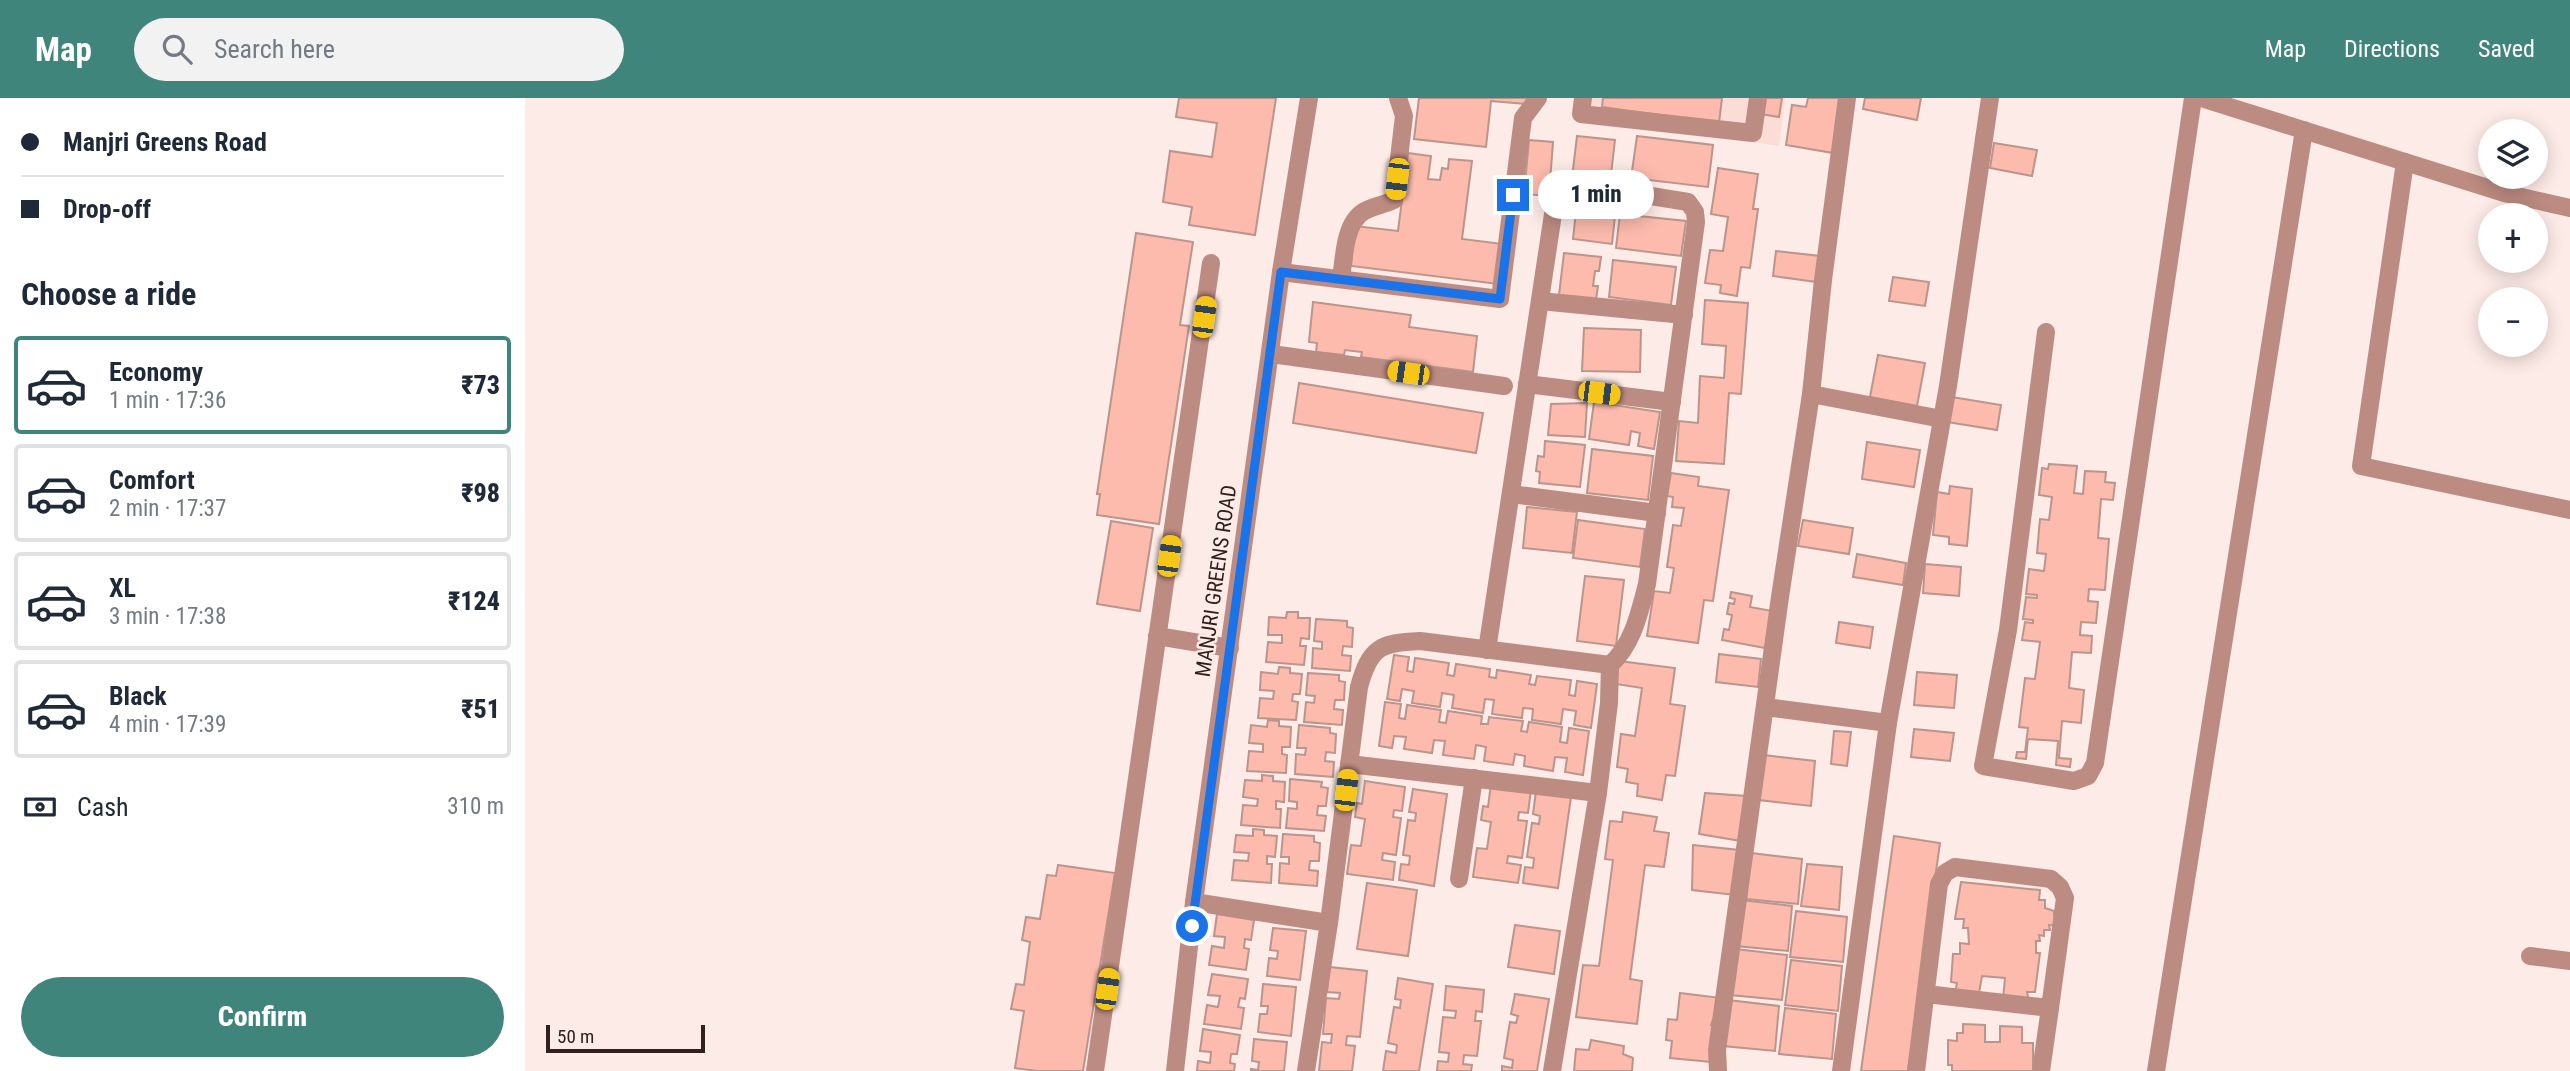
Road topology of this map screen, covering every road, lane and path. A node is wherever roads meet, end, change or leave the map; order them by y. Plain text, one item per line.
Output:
1 (1309, 98) edge
2 (1398, 98) edge
3 (1538, 98) edge
4 (1583, 98) edge
5 (1758, 98) edge
6 (1847, 98) edge
7 (1990, 98) edge
8 (2193, 98) edge
9 (2201, 98) edge
10 (2304, 130) junction
11 (2405, 162) junction
12 (2570, 208) edge
13 (1211, 264) dead end
14 (1281, 272) junction
15 (1341, 279) junction
16 (1540, 301) junction
17 (1684, 315) junction
18 (2046, 332) dead end
19 (1271, 354) junction
20 (1527, 384) junction
21 (1504, 386) dead end
22 (1811, 394) junction
23 (1672, 402) junction
24 (1942, 419) junction
25 (1511, 494) junction
26 (2570, 510) edge
27 (1657, 513) junction
28 (1157, 636) junction
29 (1230, 648) junction
30 (1487, 650) junction
31 (1610, 665) junction
32 (1766, 707) junction
33 (1888, 723) junction
34 (1349, 764) junction
35 (1474, 778) junction
36 (1598, 793) junction
37 (1459, 880) dead end
38 (1194, 902) junction
39 (1329, 923) junction
40 (2530, 956) dead end
41 (2570, 961) edge
42 (1926, 994) junction
43 (2050, 1009) junction
44 (1095, 1071) edge
45 (1175, 1071) edge
46 (1306, 1071) edge
47 (1552, 1071) edge
48 (1718, 1071) edge
49 (1841, 1071) edge
50 (1916, 1071) edge
51 (2041, 1071) edge
52 (2156, 1071) edge

1 - 14 street, MANJRI GREENS ROAD
2 - 15 street
3 - 15 street
4 - 5 street
6 - 22 street
7 - 24 street
8 - 18 street
9 - 10 street
10 - 11 street
10 - 52 street
11 - 12 street
11 - 26 street
13 - 28 street
14 - 15 street
14 - 19 street, MANJRI GREENS ROAD
16 - 17 street
16 - 17 street
16 - 20 street
17 - 23 street
19 - 21 street
19 - 29 street, MANJRI GREENS ROAD
20 - 23 street
20 - 25 street
22 - 24 street
22 - 32 street
23 - 27 street
24 - 33 street
25 - 27 street
25 - 30 street
27 - 31 street
28 - 29 street
28 - 44 street
29 - 38 street, MANJRI GREENS ROAD
30 - 31 street
30 - 34 street
31 - 36 street
32 - 33 street
32 - 48 street
33 - 49 street
34 - 35 street
34 - 39 street
35 - 36 street
35 - 37 street
36 - 47 street
38 - 39 street
38 - 45 street, MANJRI GREENS ROAD
39 - 46 street
40 - 41 street
42 - 43 street
42 - 43 street
42 - 50 street
43 - 51 street

